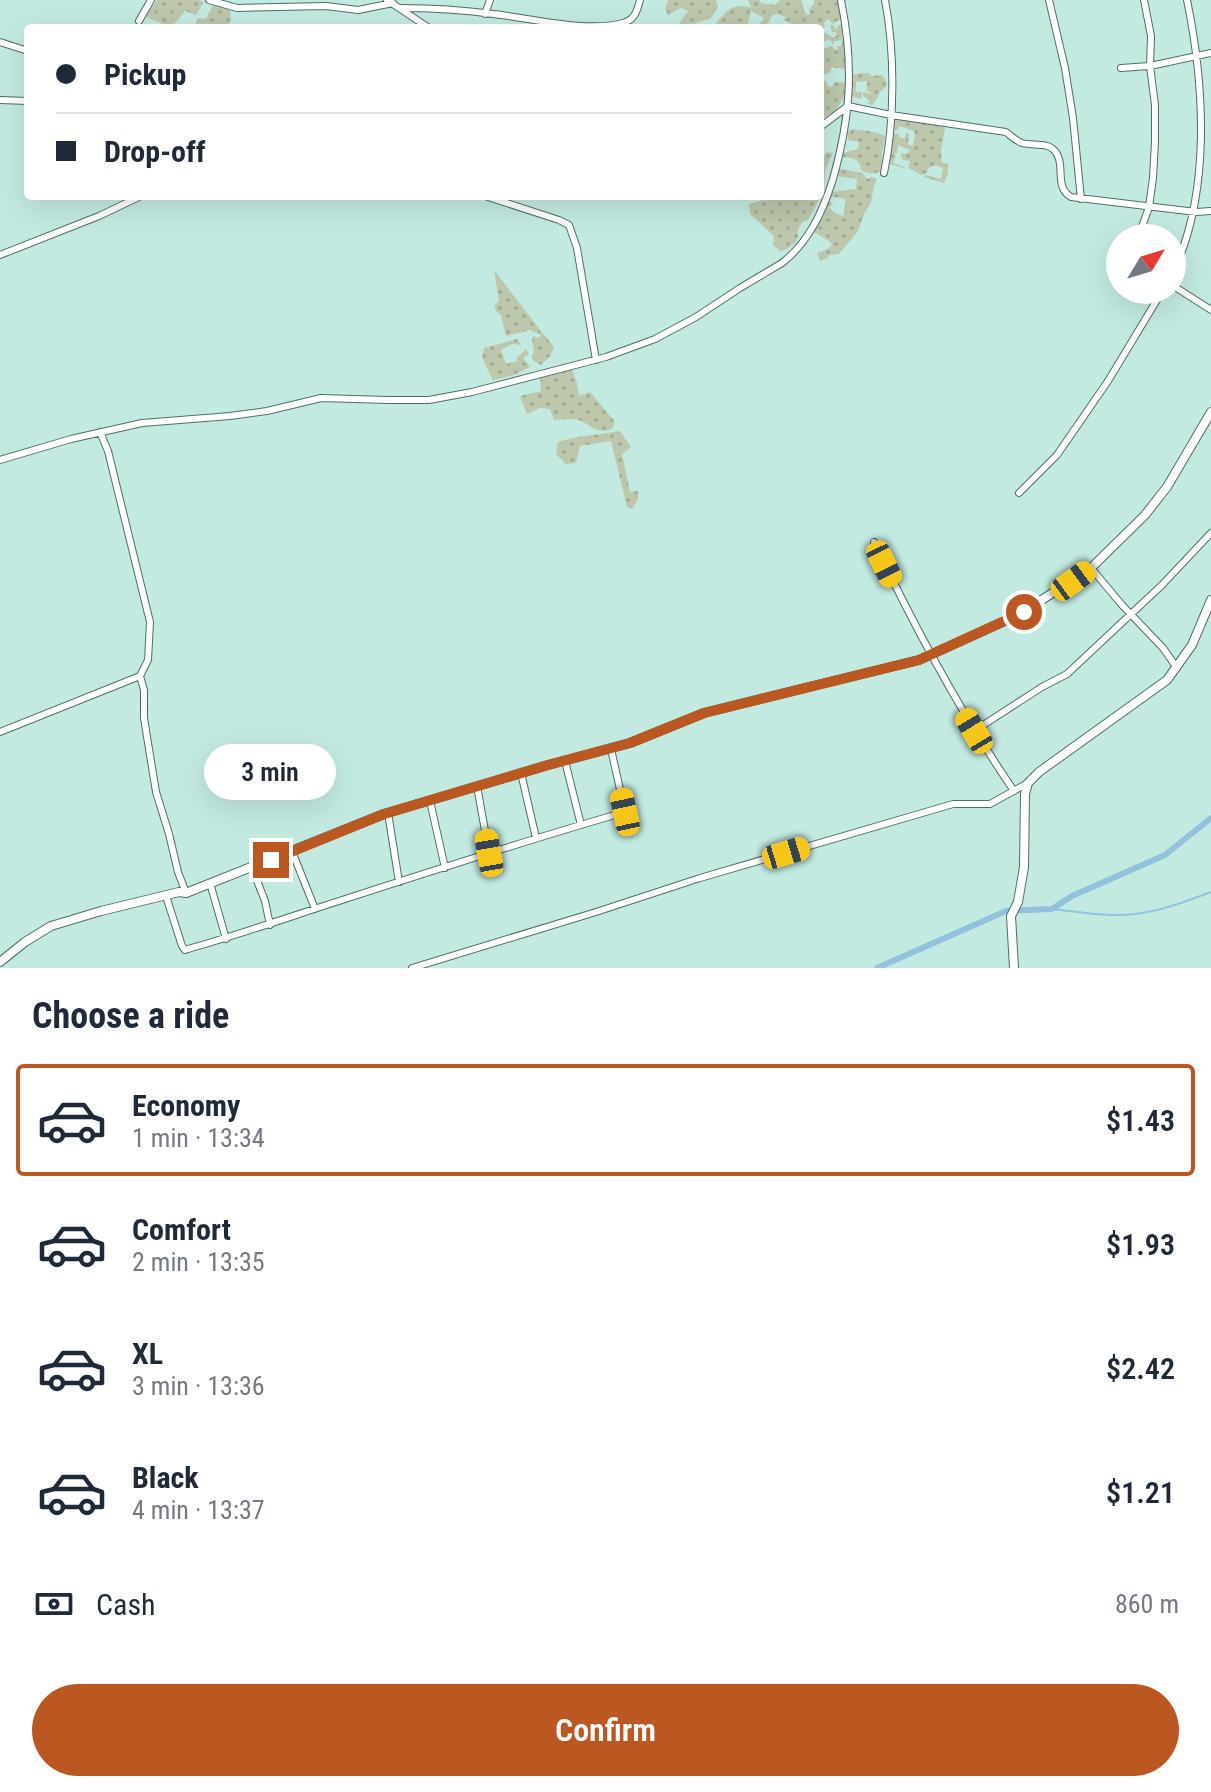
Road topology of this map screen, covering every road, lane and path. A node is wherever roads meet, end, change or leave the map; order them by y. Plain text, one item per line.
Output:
1 (151, 0) edge
2 (209, 0) edge
3 (490, 0) edge
4 (640, 0) edge
5 (841, 0) edge
6 (885, 0) edge
7 (1049, 0) edge
8 (1144, 0) edge
9 (1187, 0) edge
10 (390, 2) edge
11 (401, 8) junction
12 (485, 14) junction
13 (139, 21) dead end
14 (626, 22) junction
15 (423, 24) edge
16 (568, 24) edge
17 (612, 24) edge
18 (629, 24) edge
19 (0, 42) edge
20 (24, 50) edge
21 (1211, 53) edge
22 (1198, 54) junction
23 (1150, 66) junction
24 (1121, 68) dead end
25 (0, 100) edge
26 (24, 101) edge
27 (848, 106) junction
28 (891, 115) junction
29 (824, 124) edge
30 (884, 173) dead end
31 (1081, 199) junction
32 (133, 200) edge
33 (497, 200) edge
34 (1149, 207) junction
35 (1211, 211) edge
36 (1196, 212) junction
37 (1143, 224) edge
38 (1186, 244) edge
39 (0, 255) edge
40 (1186, 293) edge
41 (1155, 304) edge
42 (1210, 307) edge
43 (596, 360) junction
44 (1211, 412) edge
45 (100, 432) junction
46 (0, 460) edge
47 (1019, 493) dead end
48 (1211, 533) edge
49 (874, 542) dead end
50 (1091, 568) junction
51 (1211, 600) edge
52 (1132, 614) junction
53 (930, 655) junction
54 (1177, 668) junction
55 (140, 676) junction
56 (974, 731) junction
57 (0, 732) edge
58 (611, 749) junction
59 (565, 761) junction
60 (521, 773) junction
61 (1028, 783) junction
62 (477, 786) junction
63 (1014, 791) junction
64 (430, 801) junction
65 (388, 813) junction
66 (581, 825) junction
67 (536, 838) junction
68 (292, 851) junction
69 (489, 853) junction
70 (252, 868) junction
71 (445, 868) junction
72 (399, 882) junction
73 (210, 883) junction
74 (186, 893) junction
75 (166, 896) junction
76 (315, 909) junction
77 (270, 925) junction
78 (226, 939) junction
79 (0, 962) edge
80 (412, 968) edge
81 (1014, 968) edge

1 - 13 street
2 - 10 street
3 - 12 street
4 - 14 street
5 - 27 street
6 - 28 street
7 - 31 street
8 - 23 street
9 - 22 street
10 - 11 street
11 - 12 street
11 - 15 street
12 - 16 street
14 - 17 street
14 - 18 street
19 - 20 street
21 - 22 street
22 - 23 street
22 - 36 street
23 - 24 street
23 - 34 street
25 - 26 street
27 - 28 street
27 - 29 street
27 - 43 street
28 - 30 street
28 - 31 street
31 - 34 street
32 - 39 street
33 - 43 street
34 - 36 street
34 - 37 street
35 - 36 street
36 - 38 street
40 - 42 street
41 - 47 street
43 - 45 street
44 - 50 main road
45 - 46 street
45 - 55 street
48 - 52 street
49 - 53 street
50 - 52 street
50 - 53 main road
51 - 54 main road
52 - 54 street
52 - 56 street
53 - 56 street
53 - 58 main road
54 - 61 main road
55 - 57 street
55 - 74 street
56 - 63 street
58 - 59 main road
58 - 66 street
59 - 60 main road
59 - 66 street
60 - 62 main road
60 - 67 street
61 - 63 street
61 - 81 main road
62 - 64 main road
62 - 69 street
63 - 80 street
64 - 65 main road
64 - 71 street
65 - 68 main road
65 - 72 street
66 - 67 street
67 - 69 street
68 - 70 main road
68 - 76 street
69 - 71 street
70 - 73 main road
70 - 77 street
71 - 72 street
72 - 76 street
73 - 74 main road
73 - 78 street
74 - 75 main road
75 - 78 street
75 - 79 main road
76 - 77 street
77 - 78 street

